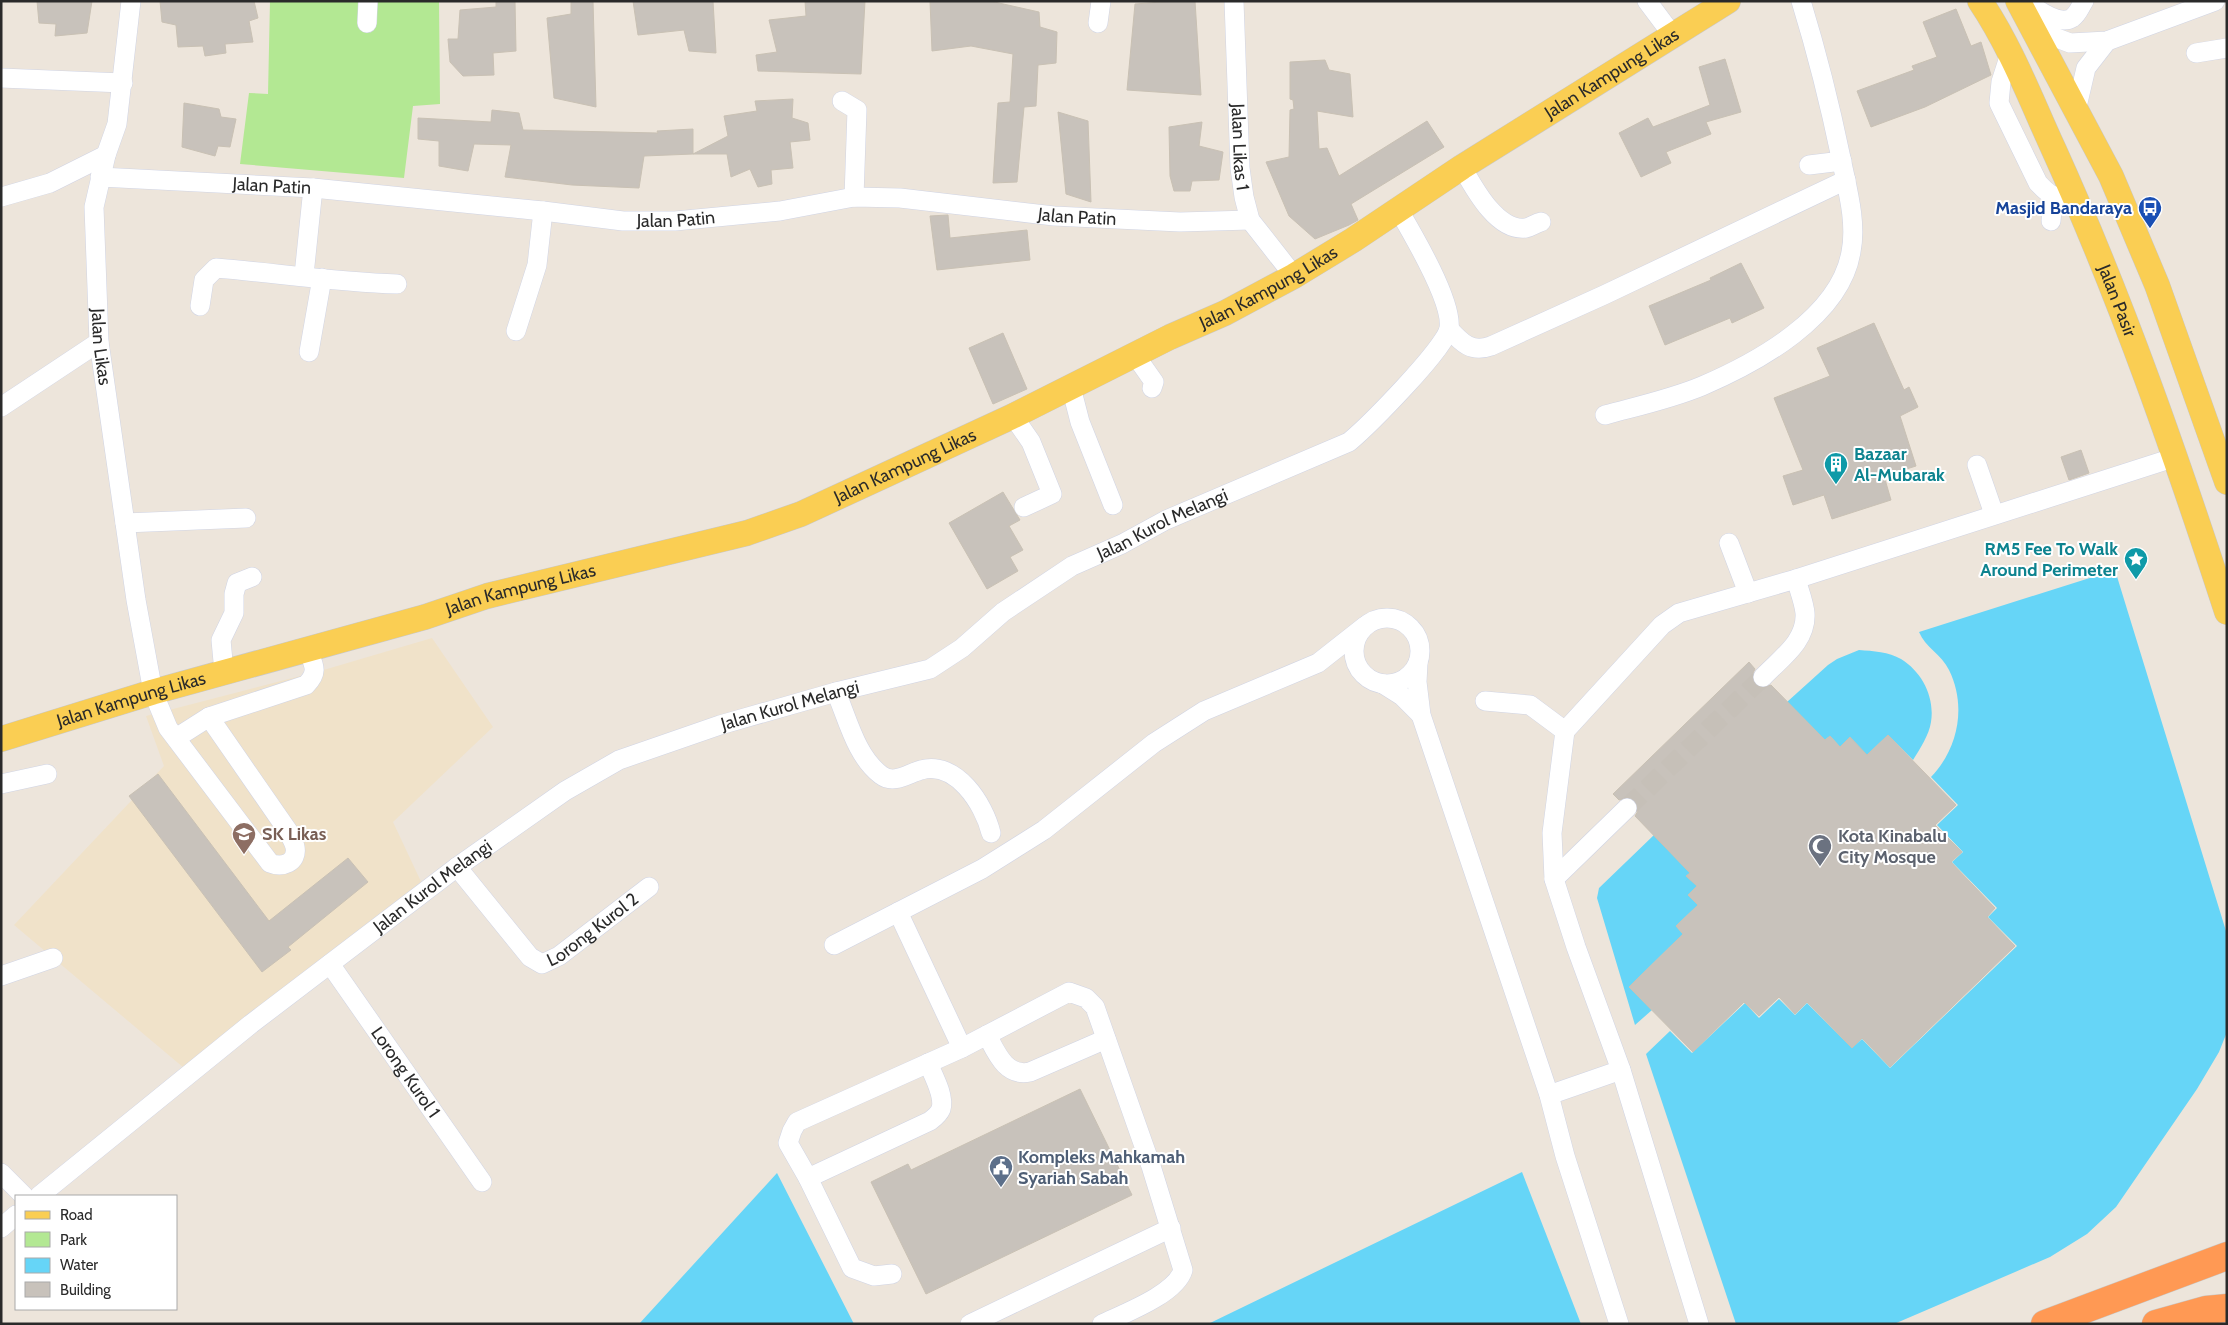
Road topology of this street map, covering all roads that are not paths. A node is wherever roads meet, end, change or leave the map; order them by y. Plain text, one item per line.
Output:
1 (131, 1) edge
2 (368, 1) edge
3 (1101, 1) edge
4 (1234, 1) edge
5 (1647, 1) edge
6 (1728, 1) edge
7 (1801, 1) edge
8 (1980, 1) edge
9 (2018, 1) edge
10 (2025, 1) edge
11 (2084, 1) edge
12 (2215, 1) edge
13 (367, 23) dead end
14 (1098, 23) dead end
15 (2033, 29) junction
16 (1674, 37) junction
17 (2107, 41) junction
18 (2227, 48) edge
19 (2196, 54) dead end
20 (1, 78) edge
21 (123, 84) junction
22 (842, 101) dead end
23 (2076, 111) junction
24 (106, 155) junction
25 (1842, 161) junction
26 (1809, 165) dead end
27 (1462, 167) junction
28 (100, 178) junction
29 (1846, 180) junction
30 (313, 188) junction
31 (2066, 194) junction
32 (1, 196) edge
33 (854, 197) junction
34 (1398, 209) junction
35 (543, 211) junction
36 (1250, 220) junction
37 (2052, 221) dead end
38 (1541, 222) dead end
39 (304, 275) junction
40 (1294, 276) junction
41 (322, 278) junction
42 (397, 284) dead end
43 (200, 306) dead end
44 (1449, 329) junction
45 (516, 330) dead end
46 (99, 342) junction
47 (309, 352) dead end
48 (1135, 355) junction
49 (1071, 387) junction
50 (1152, 388) dead end
51 (1, 407) edge
52 (1605, 415) dead end
53 (1013, 416) junction
54 (2176, 457) junction
55 (1977, 465) dead end
56 (2227, 482) edge
57 (1113, 505) dead end
58 (1024, 507) dead end
59 (1994, 514) junction
60 (246, 518) dead end
61 (126, 523) junction
62 (1729, 543) dead end
63 (252, 577) dead end
64 (1796, 579) junction
65 (1748, 593) junction
66 (2227, 612) edge
67 (1365, 626) junction
68 (307, 648) junction
69 (1318, 663) junction
70 (1418, 663) junction
71 (224, 672) junction
72 (1364, 674) junction
73 (1763, 677) tunnel mouth
74 (1383, 684) junction
75 (153, 692) junction
76 (836, 692) junction
77 (1485, 701) dead end
78 (1421, 715) junction
79 (209, 717) junction
80 (1565, 731) junction
81 (176, 738) junction
82 (1, 739) edge
83 (48, 774) dead end
84 (1, 784) edge
85 (1627, 808) tunnel mouth
86 (991, 833) dead end
87 (457, 867) junction
88 (1554, 879) junction
89 (650, 887) dead end
90 (898, 912) junction
91 (834, 946) dead end
92 (53, 958) dead end
93 (330, 964) junction
94 (1, 976) edge
95 (987, 1035) junction
96 (1106, 1038) junction
97 (962, 1048) junction
98 (928, 1063) junction
99 (1621, 1070) junction
100 (1550, 1096) junction
101 (1, 1174) edge
102 (808, 1178) junction
103 (482, 1182) dead end
104 (23, 1195) edge
105 (40, 1195) edge
106 (15, 1216) edge
107 (1, 1228) edge
108 (1170, 1228) junction
109 (2227, 1239) edge
110 (2227, 1256) edge
111 (892, 1274) dead end
112 (2141, 1289) junction
113 (2227, 1308) edge
114 (970, 1324) edge
115 (1102, 1324) edge
116 (1619, 1324) edge
117 (1699, 1324) edge
118 (2045, 1324) edge
119 (2156, 1324) edge

1 - 21 street, Jalan Likas
2 - 13 street
3 - 14 street
4 - 36 street, Jalan Likas 1
5 - 16 street
6 - 16 main road, Jalan Kampung Likas
7 - 25 street
8 - 31 main road, Jalan Pasir
9 - 15 main road
10 - 11 street
12 - 17 street
15 - 17 street
15 - 23 main road
16 - 27 main road, Jalan Kampung Likas
17 - 23 street
18 - 19 street
20 - 21 street
21 - 24 street, Jalan Likas
22 - 33 street
23 - 56 main road
24 - 28 street, Jalan Likas
24 - 32 street
25 - 26 street
25 - 29 street
27 - 34 main road, Jalan Kampung Likas
27 - 38 street
28 - 30 street, Jalan Patin
28 - 46 street, Jalan Likas
29 - 44 street
29 - 52 street
30 - 35 street, Jalan Patin
30 - 39 street
31 - 37 street
31 - 54 main road, Jalan Pasir
33 - 35 street, Jalan Patin
33 - 36 street, Jalan Patin
34 - 40 main road, Jalan Kampung Likas
34 - 44 street
35 - 45 street
36 - 40 street, Jalan Likas 1
39 - 41 street
39 - 43 street
40 - 48 main road, Jalan Kampung Likas
41 - 42 street
41 - 47 street
44 - 76 street, Jalan Kurol Melangi
46 - 51 street
46 - 61 street, Jalan Likas
48 - 49 main road, Jalan Kampung Likas
48 - 50 street
49 - 53 main road, Jalan Kampung Likas
49 - 57 street
53 - 58 street
53 - 68 main road, Jalan Kampung Likas
54 - 59 street
54 - 66 main road, Jalan Pasir
55 - 59 street
59 - 64 street
60 - 61 street
61 - 75 street, Jalan Likas
62 - 65 street
63 - 71 street
64 - 65 street
64 - 73 street
65 - 80 street
67 - 69 street
67 - 70 street
67 - 72 street
68 - 71 main road, Jalan Kampung Likas
68 - 79 street
69 - 72 street
69 - 90 street
70 - 74 street
70 - 78 street
71 - 75 main road, Jalan Kampung Likas
72 - 74 street
74 - 78 street
75 - 81 street, Jalan Likas
75 - 82 main road, Jalan Kampung Likas
76 - 86 street
76 - 87 street, Jalan Kurol Melangi
77 - 80 street
78 - 100 street
79 - 81 street
79 - 81 street, Jalan Likas
80 - 88 street
83 - 84 street
85 - 88 street
87 - 89 street, Lorong Kurol 2
87 - 93 street, Jalan Kurol Melangi
88 - 99 street
90 - 91 street
90 - 97 street
92 - 94 street
93 - 103 street, Lorong Kurol 1
93 - 105 street, Jalan Kurol Melangi
95 - 96 street
95 - 96 street
95 - 97 street
96 - 108 street
97 - 98 street
98 - 102 street
98 - 102 street
99 - 100 street
99 - 117 street
100 - 116 street
101 - 104 street
102 - 111 street
106 - 107 street
108 - 114 street
108 - 115 street
109 - 112 highway
110 - 112 highway
112 - 118 highway
113 - 119 highway

